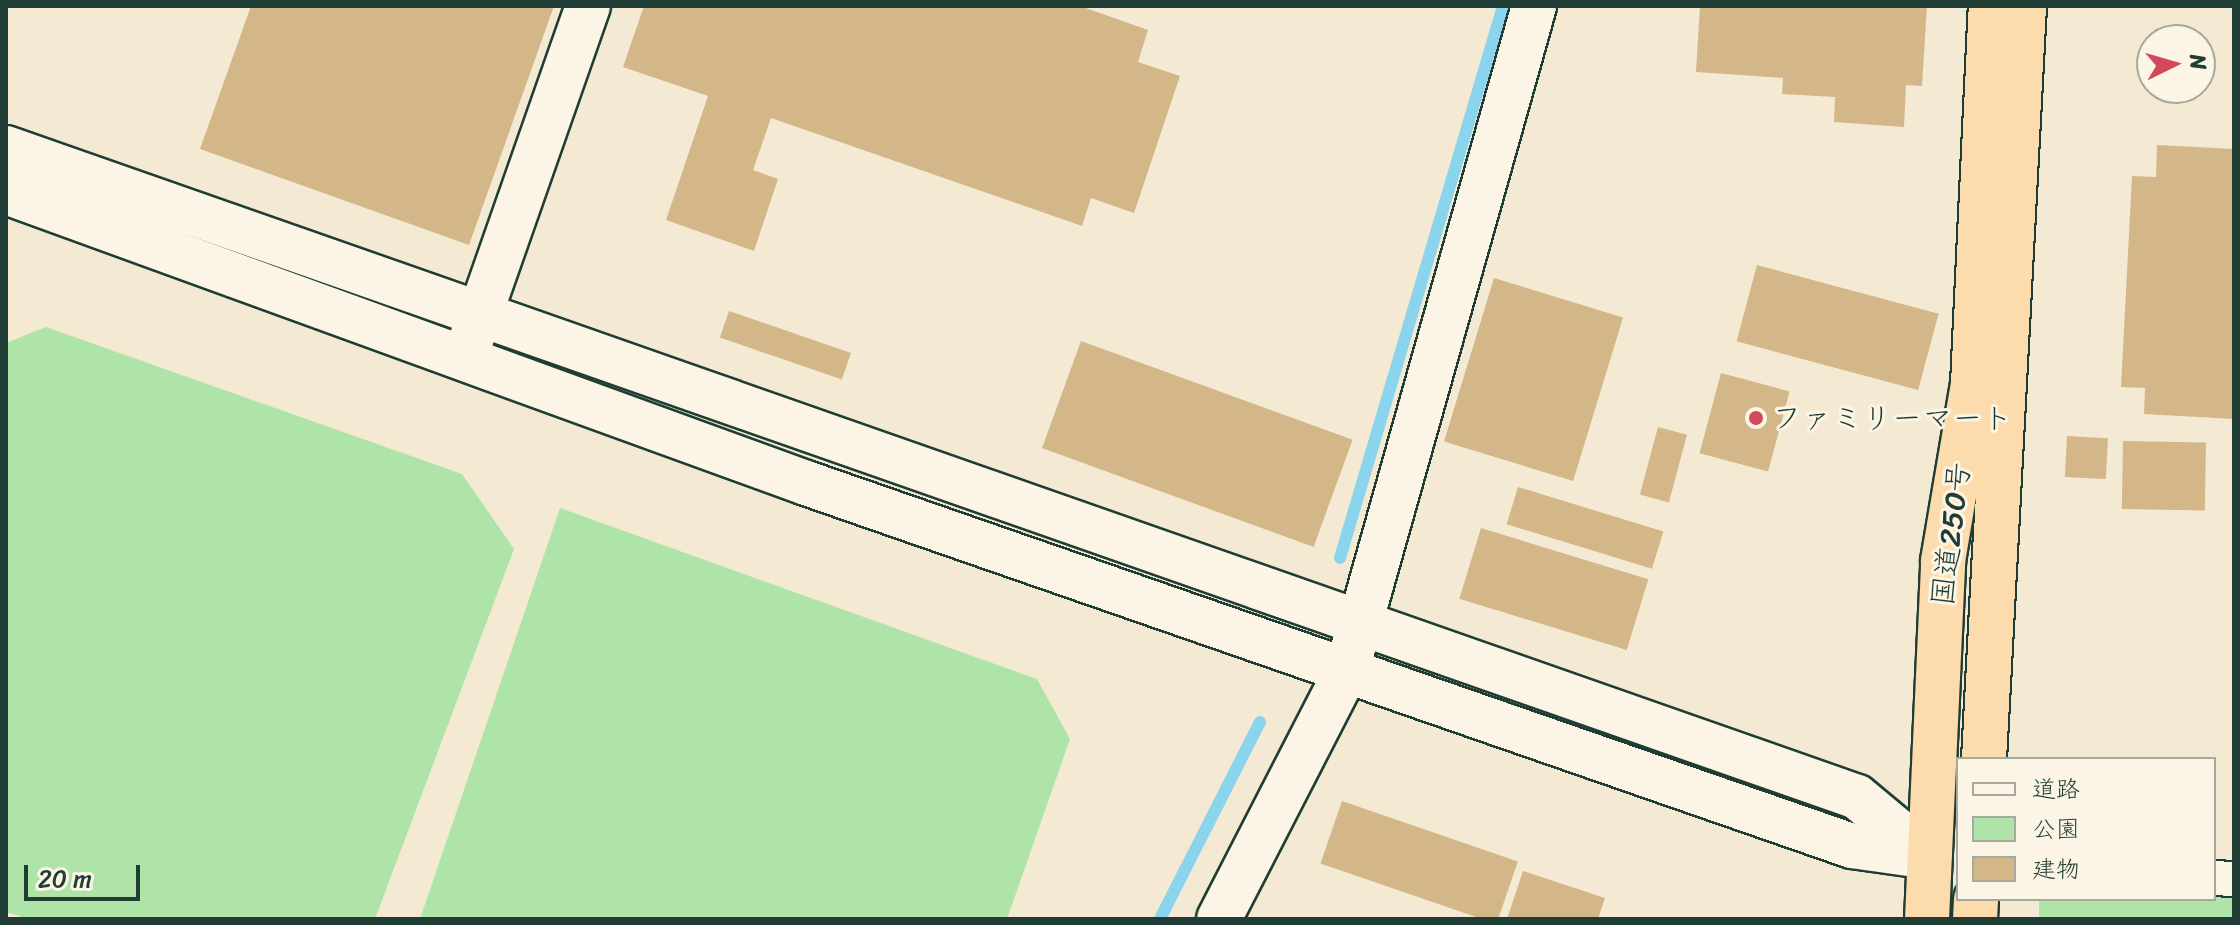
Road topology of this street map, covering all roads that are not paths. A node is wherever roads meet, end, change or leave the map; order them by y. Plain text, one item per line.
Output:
1 (588, 6) edge
2 (1534, 6) edge
3 (1991, 6) edge
4 (2024, 6) edge
5 (6, 148) edge
6 (6, 192) edge
7 (481, 313) junction
8 (462, 361) junction
9 (1362, 627) junction
10 (1347, 670) junction
11 (1984, 757) edge
12 (1944, 861) edge
13 (1219, 919) edge
14 (1927, 919) edge

1 - 7 street
2 - 9 street
3 - 12 highway, 国道250号
4 - 11 highway, 国道250号
5 - 7 street
6 - 8 street
7 - 8 street
7 - 9 street
8 - 10 street
9 - 10 street
9 - 12 street
10 - 12 street
10 - 13 street
12 - 14 highway, 国道250号

